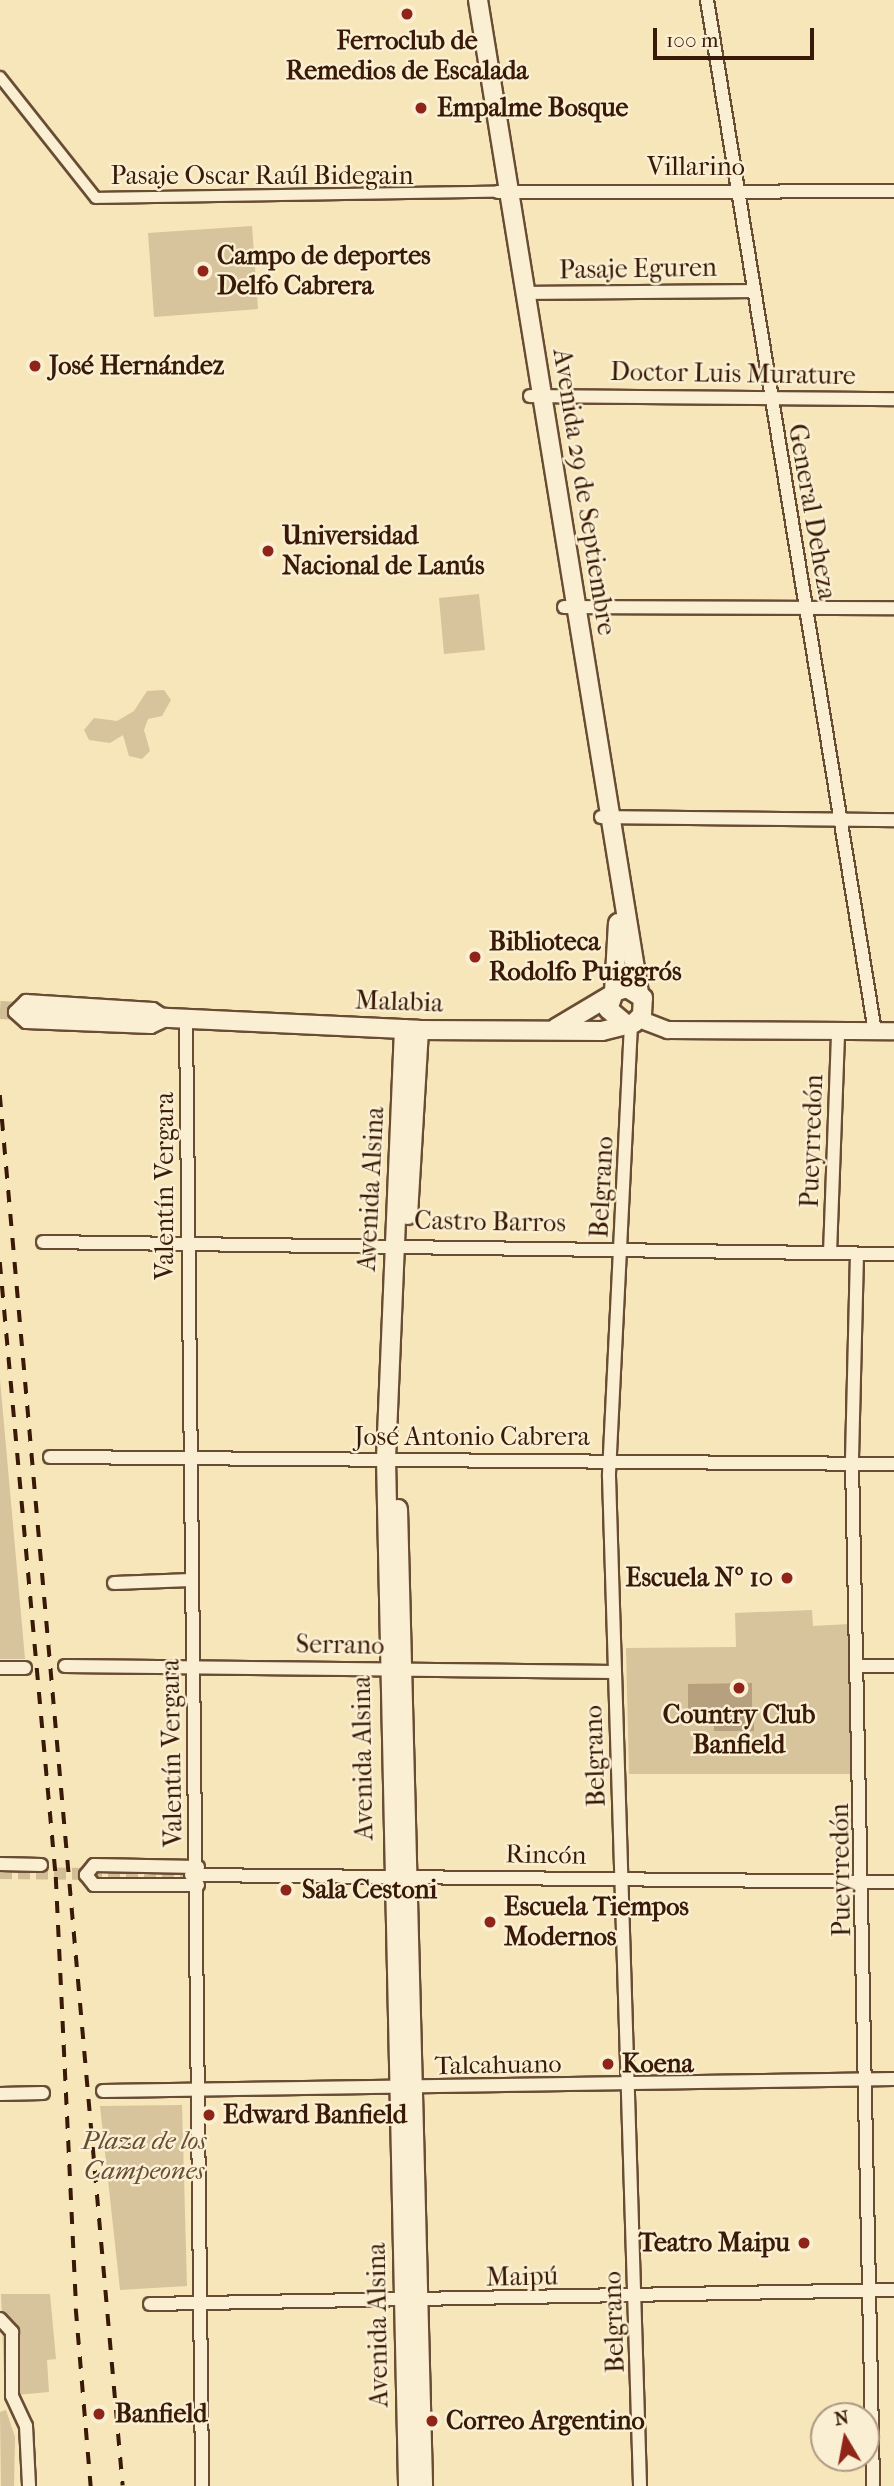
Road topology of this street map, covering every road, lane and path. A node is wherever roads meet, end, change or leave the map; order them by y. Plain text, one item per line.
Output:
1 (466, 0) edge
2 (478, 0) edge
3 (707, 0) edge
4 (0, 77) edge
5 (735, 190) junction
6 (894, 191) edge
7 (503, 192) junction
8 (751, 291) junction
9 (525, 293) junction
10 (536, 395) junction
11 (769, 399) junction
12 (894, 399) edge
13 (570, 606) junction
14 (805, 608) junction
15 (894, 608) edge
16 (606, 817) junction
17 (894, 820) edge
18 (841, 821) junction
19 (639, 993) junction
20 (612, 994) junction
21 (21, 1011) tunnel mouth
22 (168, 1019) junction
23 (186, 1020) junction
24 (632, 1023) junction
25 (412, 1029) junction
26 (553, 1030) junction
27 (838, 1031) junction
28 (875, 1031) junction
29 (894, 1031) edge
30 (188, 1241) junction
31 (43, 1242) dead end
32 (400, 1243) junction
33 (621, 1247) junction
34 (830, 1252) junction
35 (857, 1254) junction
36 (894, 1254) edge
37 (50, 1457) dead end
38 (392, 1459) junction
39 (189, 1460) junction
40 (609, 1460) junction
41 (852, 1463) junction
42 (894, 1464) edge
43 (191, 1580) junction
44 (114, 1583) dead end
45 (65, 1666) dead end
46 (193, 1666) junction
47 (860, 1666) junction
48 (894, 1666) edge
49 (0, 1668) edge
50 (25, 1668) dead end
51 (394, 1668) junction
52 (614, 1672) junction
53 (0, 1864) edge
54 (41, 1865) dead end
55 (196, 1875) junction
56 (399, 1877) junction
57 (622, 1878) junction
58 (864, 1882) junction
59 (894, 1882) edge
60 (894, 2079) edge
61 (867, 2080) junction
62 (628, 2086) junction
63 (197, 2088) junction
64 (405, 2088) junction
65 (103, 2091) dead end
66 (43, 2093) dead end
67 (0, 2094) edge
68 (894, 2290) edge
69 (868, 2291) junction
70 (636, 2298) junction
71 (411, 2301) junction
72 (200, 2302) junction
73 (150, 2304) dead end
74 (0, 2319) edge
75 (29, 2486) edge
76 (202, 2486) edge
77 (408, 2486) edge
78 (423, 2486) edge
79 (640, 2486) edge
80 (873, 2486) edge

1 - 7 main road, Avenida 29 de Septiembre
2 - 7 main road, Avenida 29 de Septiembre
3 - 5 street, General Deheza
4 - 7 street, Pasaje Oscar Raúl Bidegain
5 - 6 street, Villarino
5 - 7 street, Villarino
5 - 8 street, General Deheza
7 - 9 main road, Avenida 29 de Septiembre
7 - 10 main road, Avenida 29 de Septiembre
8 - 9 street, Pasaje Eguren
8 - 11 street, General Deheza
9 - 10 main road, Avenida 29 de Septiembre
10 - 11 street, Doctor Luis Murature
10 - 13 main road, Avenida 29 de Septiembre
11 - 12 street, Doctor Luis Murature
11 - 14 street, General Deheza
13 - 14 street
13 - 16 main road, Avenida 29 de Septiembre
14 - 15 street
14 - 18 street, General Deheza
16 - 18 street
16 - 19 main road, Avenida 29 de Septiembre
16 - 20 main road, Avenida 29 de Septiembre
17 - 18 street
18 - 28 street, General Deheza
19 - 20 main road
19 - 24 main road, Avenida 29 de Septiembre
20 - 24 main road
20 - 26 main road
21 - 22 main road, Malabia
22 - 22 street, Malabia
22 - 23 main road, Malabia
23 - 25 main road, Malabia
23 - 30 street, Valentín Vergara
24 - 26 main road, Malabia
24 - 27 street, Malabia
24 - 33 street, Belgrano
25 - 26 main road, Malabia
25 - 32 main road, Avenida Alsina
27 - 28 street, Malabia
27 - 34 street, Pueyrredón
28 - 29 street, Malabia
30 - 31 street, Castro Barros
30 - 32 street, Castro Barros
30 - 39 street, Valentín Vergara
32 - 33 street, Castro Barros
32 - 38 main road, Avenida Alsina
33 - 34 street, Castro Barros
33 - 40 street, Belgrano
34 - 35 street, Castro Barros
35 - 36 street, Castro Barros
35 - 41 street, Pueyrredón
37 - 39 street, José Antonio Cabrera
38 - 39 street, José Antonio Cabrera
38 - 40 street, José Antonio Cabrera
38 - 51 main road, Avenida Alsina
39 - 43 street, Valentín Vergara
40 - 41 street, José Antonio Cabrera
40 - 52 street, Belgrano
41 - 42 street, José Antonio Cabrera
41 - 47 street, Pueyrredón
43 - 44 street
43 - 46 street, Valentín Vergara
45 - 46 street, Serrano
46 - 51 street, Serrano
46 - 55 street, Valentín Vergara
47 - 48 street
47 - 58 street, Pueyrredón
49 - 50 street
51 - 52 street, Serrano
51 - 56 main road, Avenida Alsina
52 - 57 street, Belgrano
53 - 54 street
55 - 55 street
55 - 56 street, Rincón
55 - 63 street, Valentín Vergara
56 - 57 street, Rincón
56 - 64 main road, Avenida Alsina
57 - 58 street, Rincón
57 - 62 street, Belgrano
58 - 59 street, Rincón
58 - 61 street, Pueyrredón
60 - 61 street, Talcahuano
61 - 62 street, Talcahuano
61 - 69 street, Pueyrredón
62 - 64 street, Talcahuano
62 - 70 street, Belgrano
63 - 64 street, Talcahuano
63 - 65 street, Talcahuano
63 - 72 street, Valentín Vergara
64 - 71 main road, Avenida Alsina
66 - 67 street
68 - 69 street, Maipú
69 - 70 street, Maipú
69 - 80 street, Pueyrredón
70 - 71 street, Maipú
70 - 79 street, Belgrano
71 - 72 street, Maipú
71 - 77 main road, Avenida Alsina
71 - 78 main road, Avenida Alsina
72 - 73 street, Maipú
72 - 76 street, Valentín Vergara
74 - 75 street

